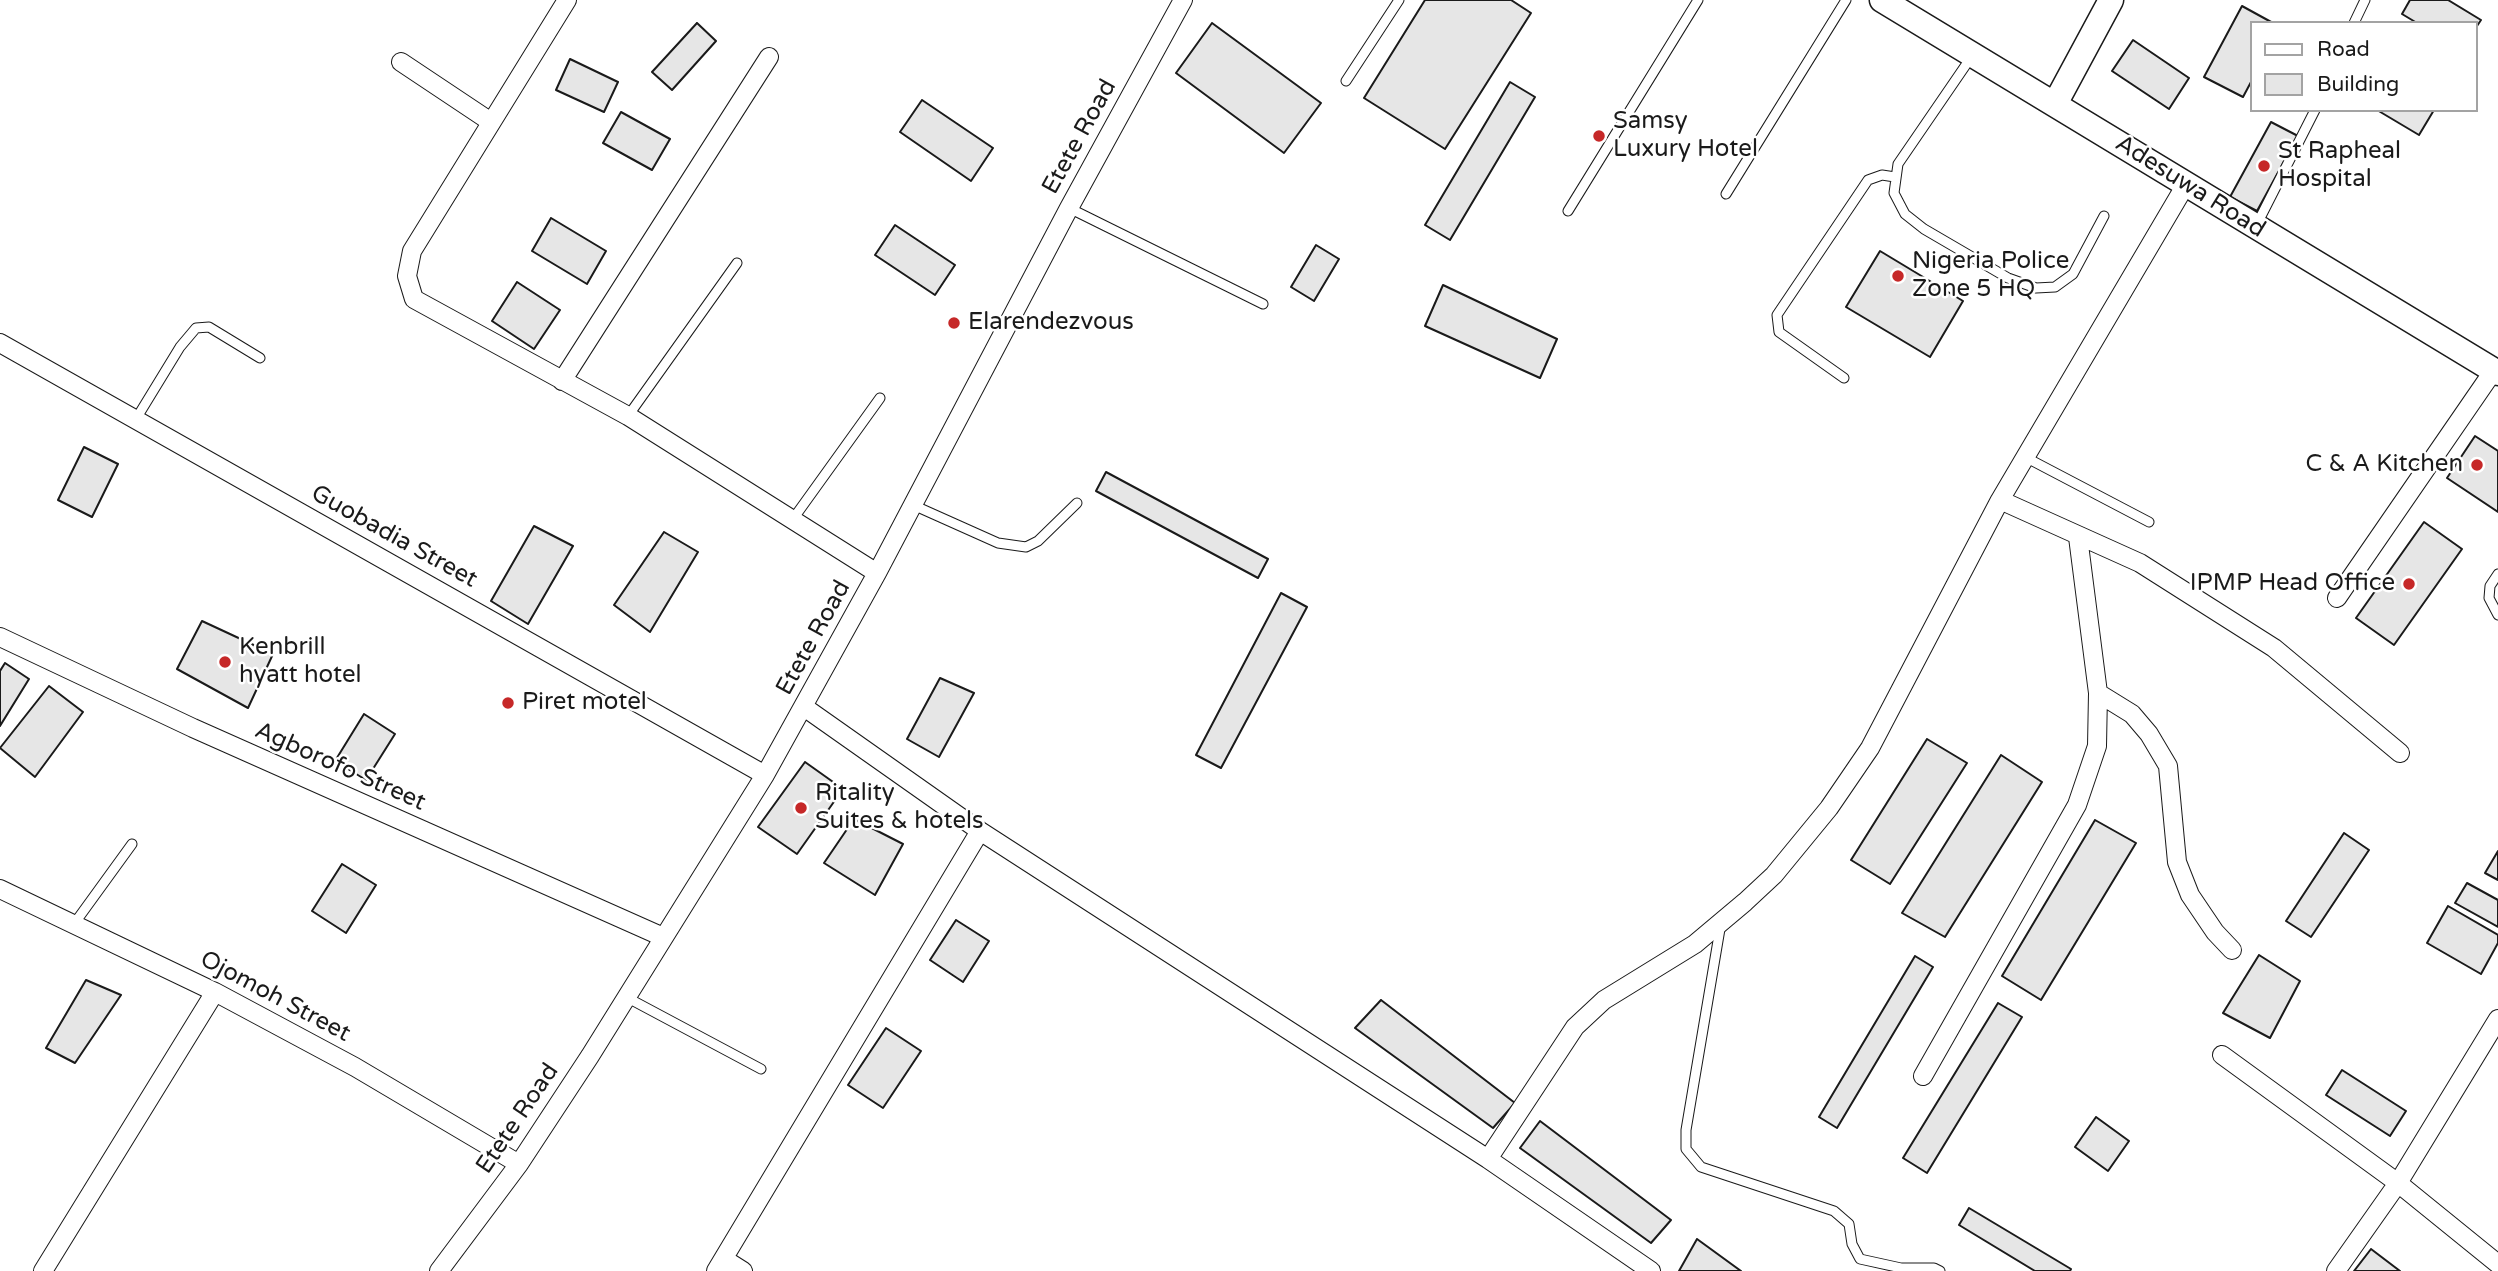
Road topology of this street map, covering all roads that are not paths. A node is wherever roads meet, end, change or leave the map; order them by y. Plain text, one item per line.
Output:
1 (567, 0) edge
2 (1183, 0) edge
3 (1399, 0) edge
4 (1698, 0) edge
5 (1846, 0) edge
6 (1882, 0) edge
7 (2111, 0) edge
8 (2365, 0) edge
9 (2355, 21) edge
10 (1973, 55) junction
11 (769, 57) dead end
12 (401, 62) dead end
13 (1346, 81) dead end
14 (2055, 104) junction
15 (2314, 112) edge
16 (491, 122) junction
17 (1895, 177) junction
18 (2185, 186) junction
19 (1726, 194) dead end
20 (1069, 208) junction
21 (1567, 211) dead end
22 (2104, 216) dead end
23 (2255, 228) junction
24 (737, 263) dead end
25 (1263, 304) dead end
26 (0, 343) edge
27 (260, 358) dead end
28 (2496, 371) edge
29 (1844, 378) dead end
30 (562, 381) junction
31 (880, 398) dead end
32 (628, 416) junction
33 (136, 419) junction
34 (2025, 457) junction
35 (2000, 500) junction
36 (1077, 503) dead end
37 (914, 505) junction
38 (793, 519) junction
39 (2149, 522) dead end
40 (2078, 537) junction
41 (877, 573) junction
42 (2498, 573) edge
43 (2337, 598) dead end
44 (2498, 615) edge
45 (0, 637) edge
46 (2098, 693) junction
47 (804, 707) junction
48 (2400, 753) dead end
49 (765, 775) junction
50 (980, 831) junction
51 (132, 844) dead end
52 (0, 889) edge
53 (1722, 921) junction
54 (74, 924) junction
55 (663, 937) junction
56 (2232, 950) dead end
57 (215, 992) junction
58 (626, 997) junction
59 (2498, 1019) edge
60 (2222, 1055) dead end
61 (761, 1069) dead end
62 (1923, 1076) dead end
63 (1488, 1159) junction
64 (519, 1164) junction
65 (2399, 1183) junction
66 (2498, 1264) edge
67 (720, 1265) edge
68 (43, 1271) edge
69 (439, 1271) edge
70 (743, 1271) edge
71 (1651, 1271) edge
72 (1941, 1271) edge
73 (2336, 1271) edge

1 - 16 street
2 - 20 street, Etete Road
3 - 13 lane
4 - 21 lane
5 - 19 lane
6 - 10 street, Adesuwa Road
7 - 14 street
8 - 9 lane
10 - 14 street, Adesuwa Road
10 - 17 lane
11 - 30 street
12 - 16 street
14 - 18 street, Adesuwa Road
15 - 23 lane
16 - 30 street
17 - 22 lane
17 - 29 lane
18 - 23 street, Adesuwa Road
18 - 34 street
20 - 25 lane
20 - 37 street, Etete Road
23 - 28 street, Adesuwa Road
24 - 32 lane
26 - 33 street, Guobadia Street
27 - 33 lane
28 - 43 street
30 - 32 street
31 - 38 lane
32 - 38 street
33 - 49 street, Guobadia Street
34 - 35 street
34 - 39 lane
35 - 40 street
35 - 53 street
36 - 37 lane
37 - 41 street, Etete Road
38 - 41 street
40 - 46 street
40 - 48 street
41 - 47 street, Etete Road
42 - 44 lane
45 - 55 street, Agborofo Street
46 - 56 street
46 - 62 street
47 - 49 street, Etete Road
47 - 50 street
49 - 55 street, Etete Road
50 - 63 street
50 - 67 street
51 - 54 lane
52 - 54 street, Ojomoh Street
53 - 63 street
53 - 72 lane
54 - 57 street, Ojomoh Street
55 - 58 street, Etete Road
57 - 64 street, Ojomoh Street
57 - 68 street
58 - 61 lane
58 - 64 street, Etete Road
59 - 65 street
60 - 65 street
63 - 71 street
64 - 69 street, Etete Road
65 - 66 street
65 - 73 street
67 - 70 street

